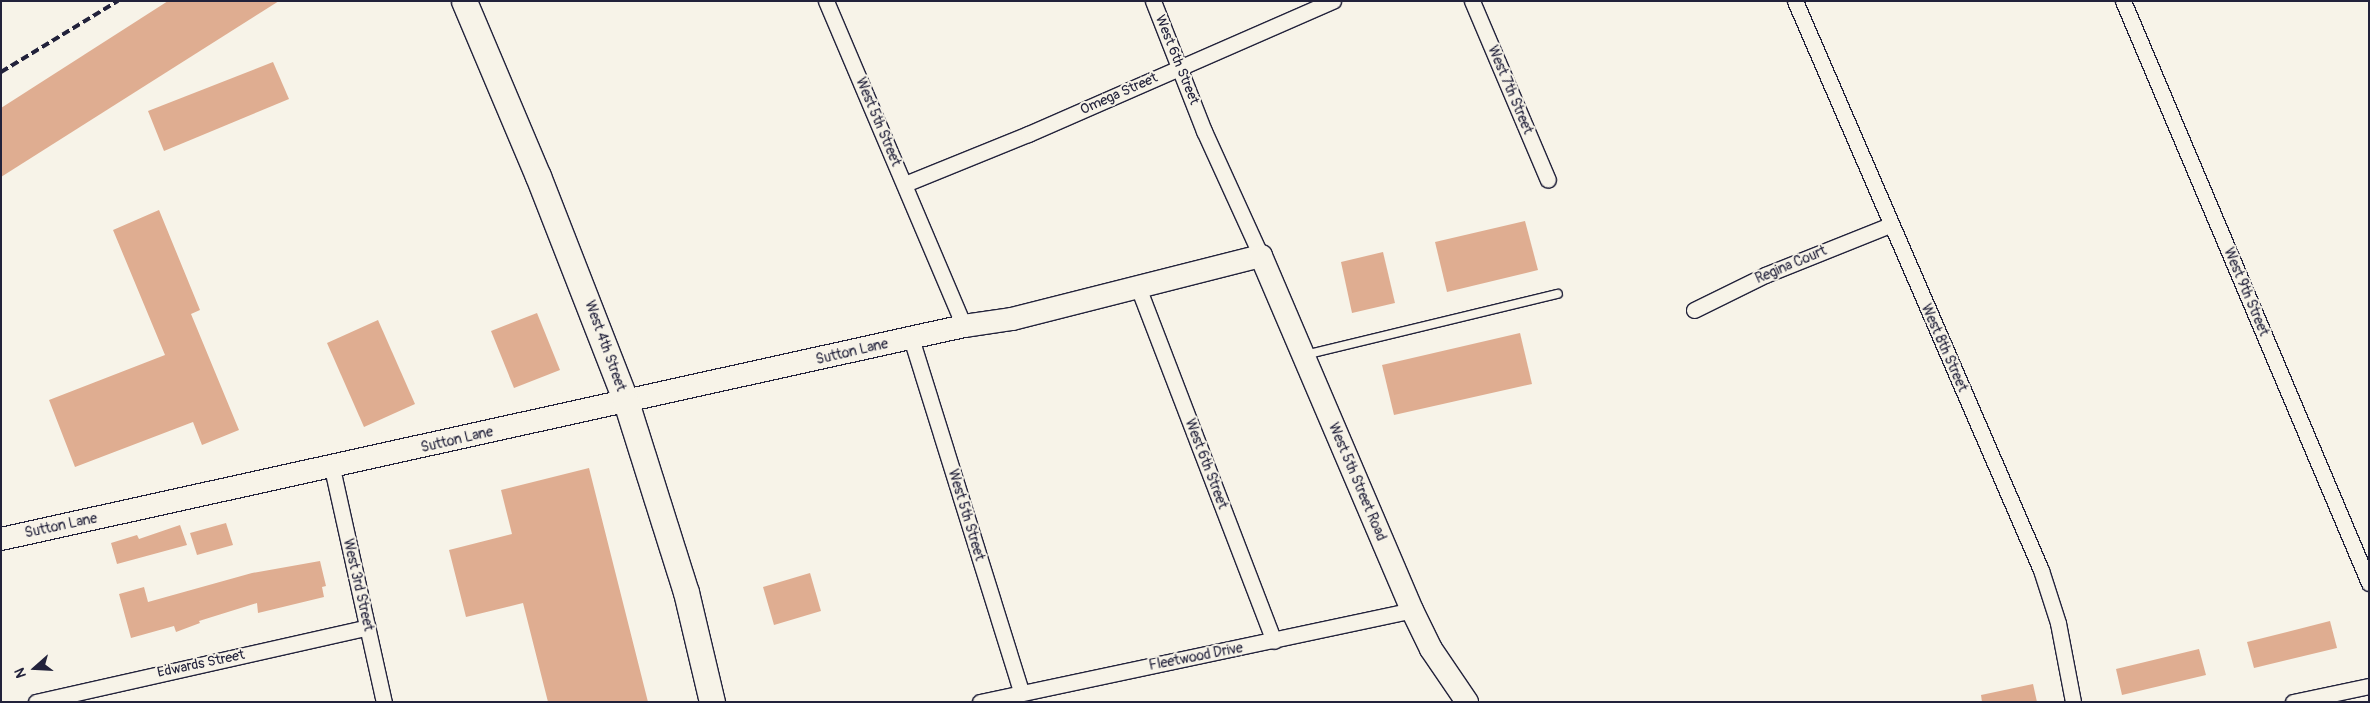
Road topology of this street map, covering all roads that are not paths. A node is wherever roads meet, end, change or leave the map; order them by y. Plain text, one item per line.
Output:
1 (464, 1) edge
2 (826, 1) edge
3 (1153, 1) edge
4 (1333, 1) edge
5 (1472, 1) edge
6 (1795, 1) edge
7 (2122, 1) edge
8 (1311, 6) edge
9 (1180, 66) junction
10 (1548, 180) dead end
11 (905, 184) junction
12 (1890, 225) junction
13 (1261, 256) junction
14 (1138, 287) junction
15 (1558, 294) dead end
16 (1694, 310) dead end
17 (964, 326) junction
18 (911, 338) junction
19 (1303, 355) junction
20 (626, 402) junction
21 (332, 468) junction
22 (1, 539) edge
23 (2369, 582) edge
24 (1412, 610) junction
25 (368, 628) junction
26 (1274, 641) junction
27 (2369, 686) edge
28 (1021, 692) junction
29 (36, 702) edge
30 (384, 702) edge
31 (712, 702) edge
32 (980, 702) edge
33 (1467, 702) edge
34 (2073, 702) edge
35 (2293, 702) edge

1 - 20 main road, West 4th Street
2 - 11 street, West 5th Street
3 - 9 street, West 6th Street
4 - 8 street, Omega Street
5 - 10 street, West 7th Street
6 - 12 street, West 8th Street
7 - 23 street, West 9th Street
8 - 9 street, Omega Street
9 - 11 street, Omega Street
9 - 13 street, West 6th Street
11 - 17 street, West 5th Street
12 - 16 street, Regina Court
12 - 34 street, West 8th Street
13 - 14 street
13 - 19 street, West 5th Street Road
14 - 17 street
14 - 26 street, West 6th Street
15 - 19 lane
17 - 18 street, Sutton Lane
18 - 20 street, Sutton Lane
18 - 28 street, West 5th Street
19 - 24 street, West 5th Street Road
20 - 21 street, Sutton Lane
20 - 31 main road, West 4th Street
21 - 22 street, Sutton Lane
21 - 25 street, West 3rd Street
24 - 26 street, Fleetwood Drive
24 - 33 street, West 5th Street Road
25 - 29 street, Edwards Street
25 - 30 street, West 3rd Street
26 - 28 street, Fleetwood Drive
27 - 35 street
28 - 32 street, Fleetwood Drive

